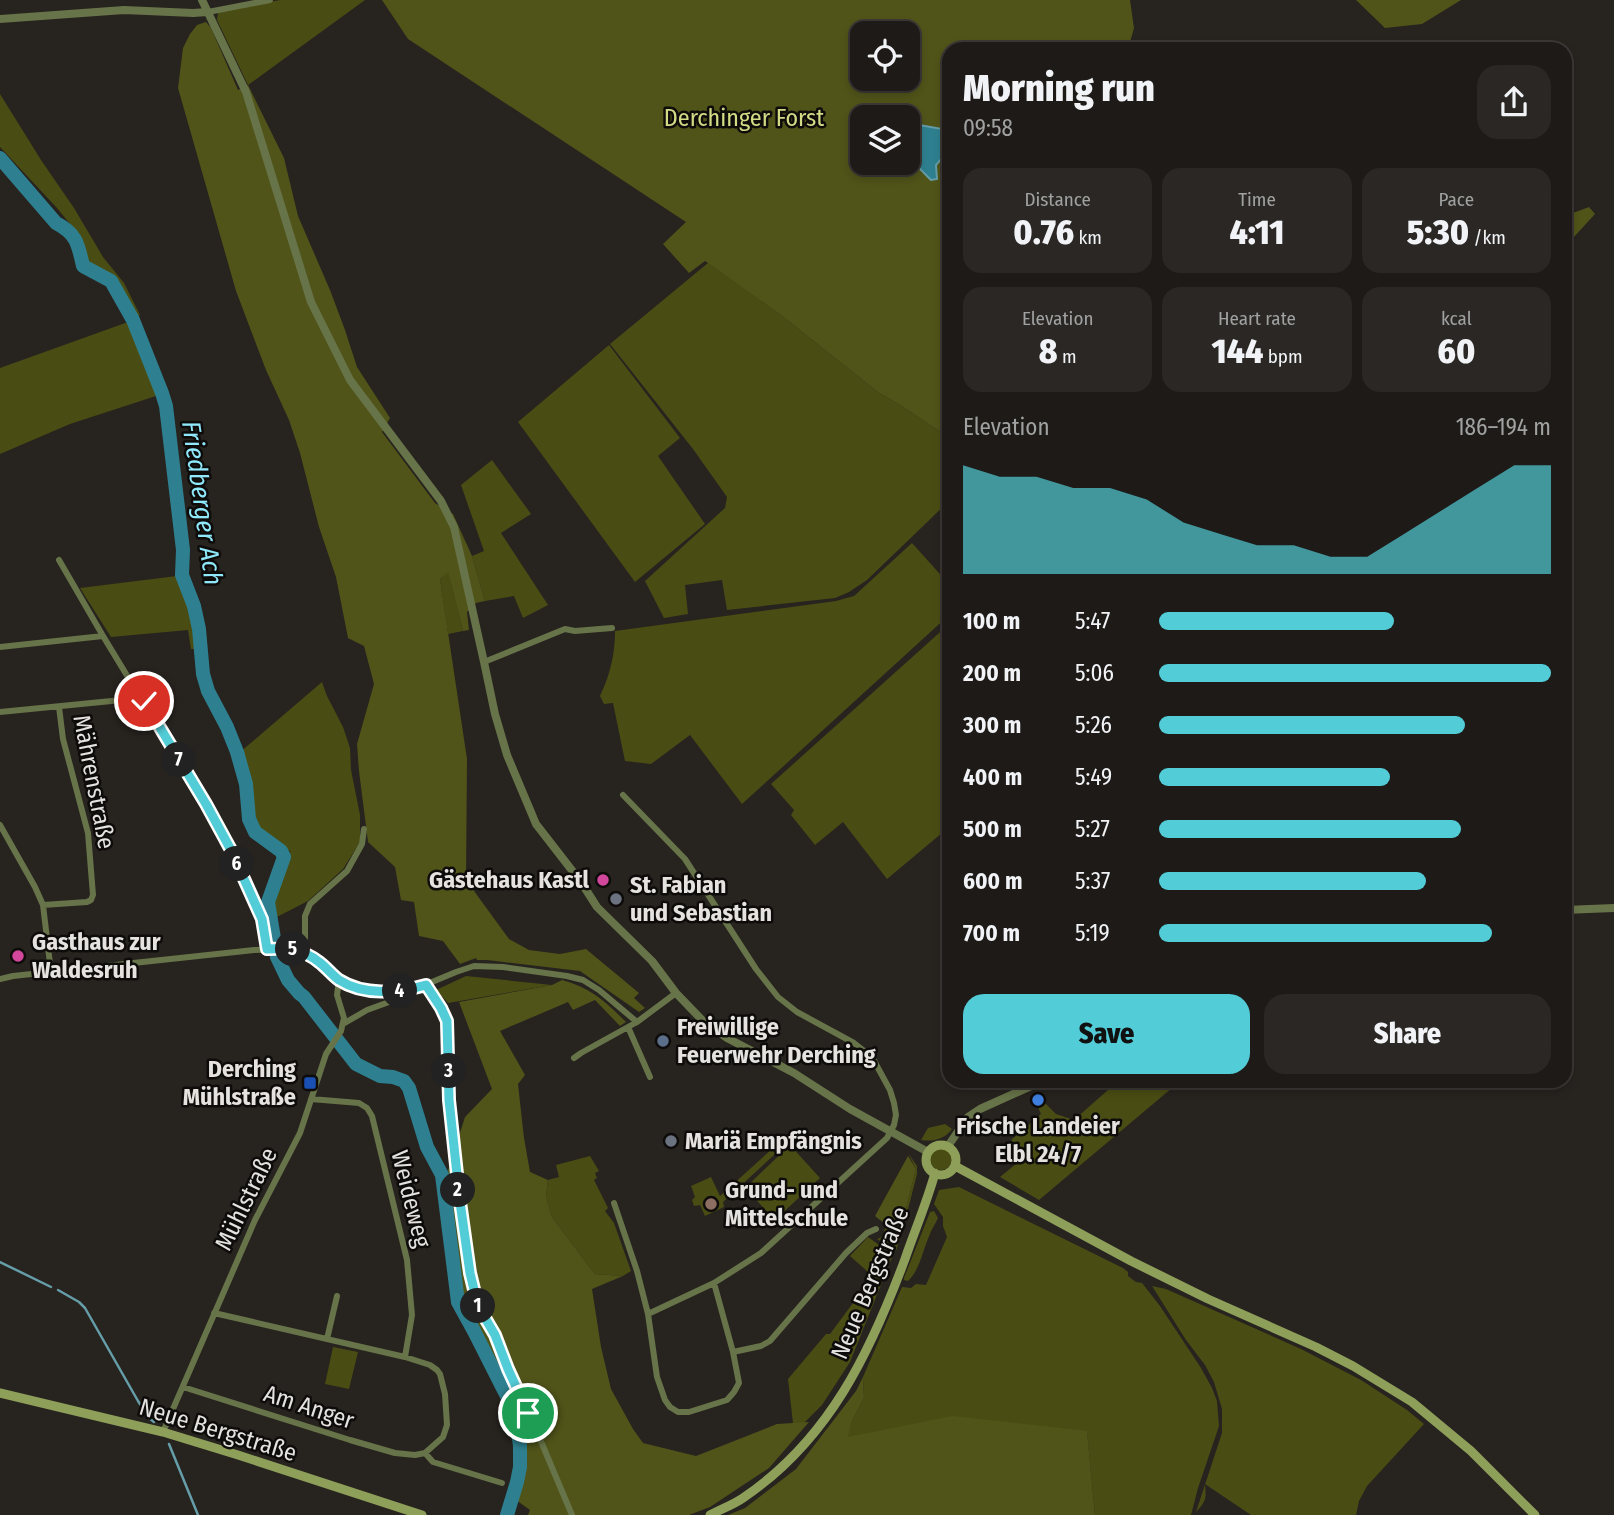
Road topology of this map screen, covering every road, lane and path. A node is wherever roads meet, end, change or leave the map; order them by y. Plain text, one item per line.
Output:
1 (202, 0) edge
2 (270, 0) edge
3 (208, 12) junction
4 (0, 19) edge
5 (60, 559) dead end
6 (612, 628) dead end
7 (103, 636) junction
8 (0, 647) edge
9 (485, 662) junction
10 (142, 698) junction
11 (59, 706) junction
12 (0, 712) edge
13 (623, 795) dead end
14 (0, 825) edge
15 (364, 829) dead end
16 (43, 905) junction
17 (1614, 908) edge
18 (1572, 910) edge
19 (269, 949) junction
20 (302, 952) junction
21 (51, 972) junction
22 (0, 979) edge
23 (339, 980) junction
24 (426, 985) junction
25 (403, 990) junction
26 (676, 993) junction
27 (637, 1022) junction
28 (344, 1024) junction
29 (628, 1027) junction
30 (575, 1058) dead end
31 (650, 1077) dead end
32 (1027, 1088) edge
33 (311, 1099) junction
34 (891, 1132) junction
35 (948, 1146) junction
36 (928, 1153) junction
37 (955, 1166) junction
38 (935, 1173) junction
39 (614, 1203) dead end
40 (876, 1228) dead end
41 (714, 1283) junction
42 (337, 1296) dead end
43 (214, 1313) junction
44 (648, 1314) junction
45 (327, 1339) junction
46 (733, 1352) junction
47 (405, 1357) junction
48 (183, 1387) junction
49 (0, 1393) edge
50 (163, 1433) junction
51 (425, 1453) junction
52 (502, 1483) dead end
53 (422, 1515) edge
54 (572, 1515) edge
55 (710, 1515) edge
56 (1535, 1515) edge

1 - 3 street
2 - 3 street
3 - 4 street
3 - 9 street
5 - 7 street
6 - 9 street
7 - 8 street
7 - 10 street
9 - 26 street
10 - 11 street
10 - 19 street
11 - 12 street
11 - 16 street, Mährenstraße
13 - 34 street
14 - 16 street
15 - 20 street
16 - 21 street
17 - 18 street
19 - 20 street
19 - 21 street
20 - 23 street
21 - 22 street
23 - 25 street
23 - 28 street
24 - 25 street
24 - 27 street
24 - 54 street
25 - 28 street
26 - 27 street
26 - 34 street
27 - 29 street
28 - 33 street, Mühlstraße
29 - 30 street
29 - 31 street
32 - 35 street
33 - 43 street, Mühlstraße
33 - 47 street, Weideweg
34 - 36 street
34 - 41 street
35 - 36 main road
35 - 37 main road
36 - 38 main road
37 - 38 main road
37 - 56 main road
38 - 55 main road, Neue Bergstraße
39 - 44 street
40 - 46 street
41 - 44 street
41 - 46 street
42 - 45 street
43 - 45 street
43 - 48 street, Mühlstraße
44 - 46 street
45 - 47 street
47 - 51 street
48 - 50 street, Mühlstraße
48 - 51 street, Am Anger
49 - 50 main road, Neue Bergstraße
50 - 53 main road, Neue Bergstraße
51 - 52 street, Am Anger

